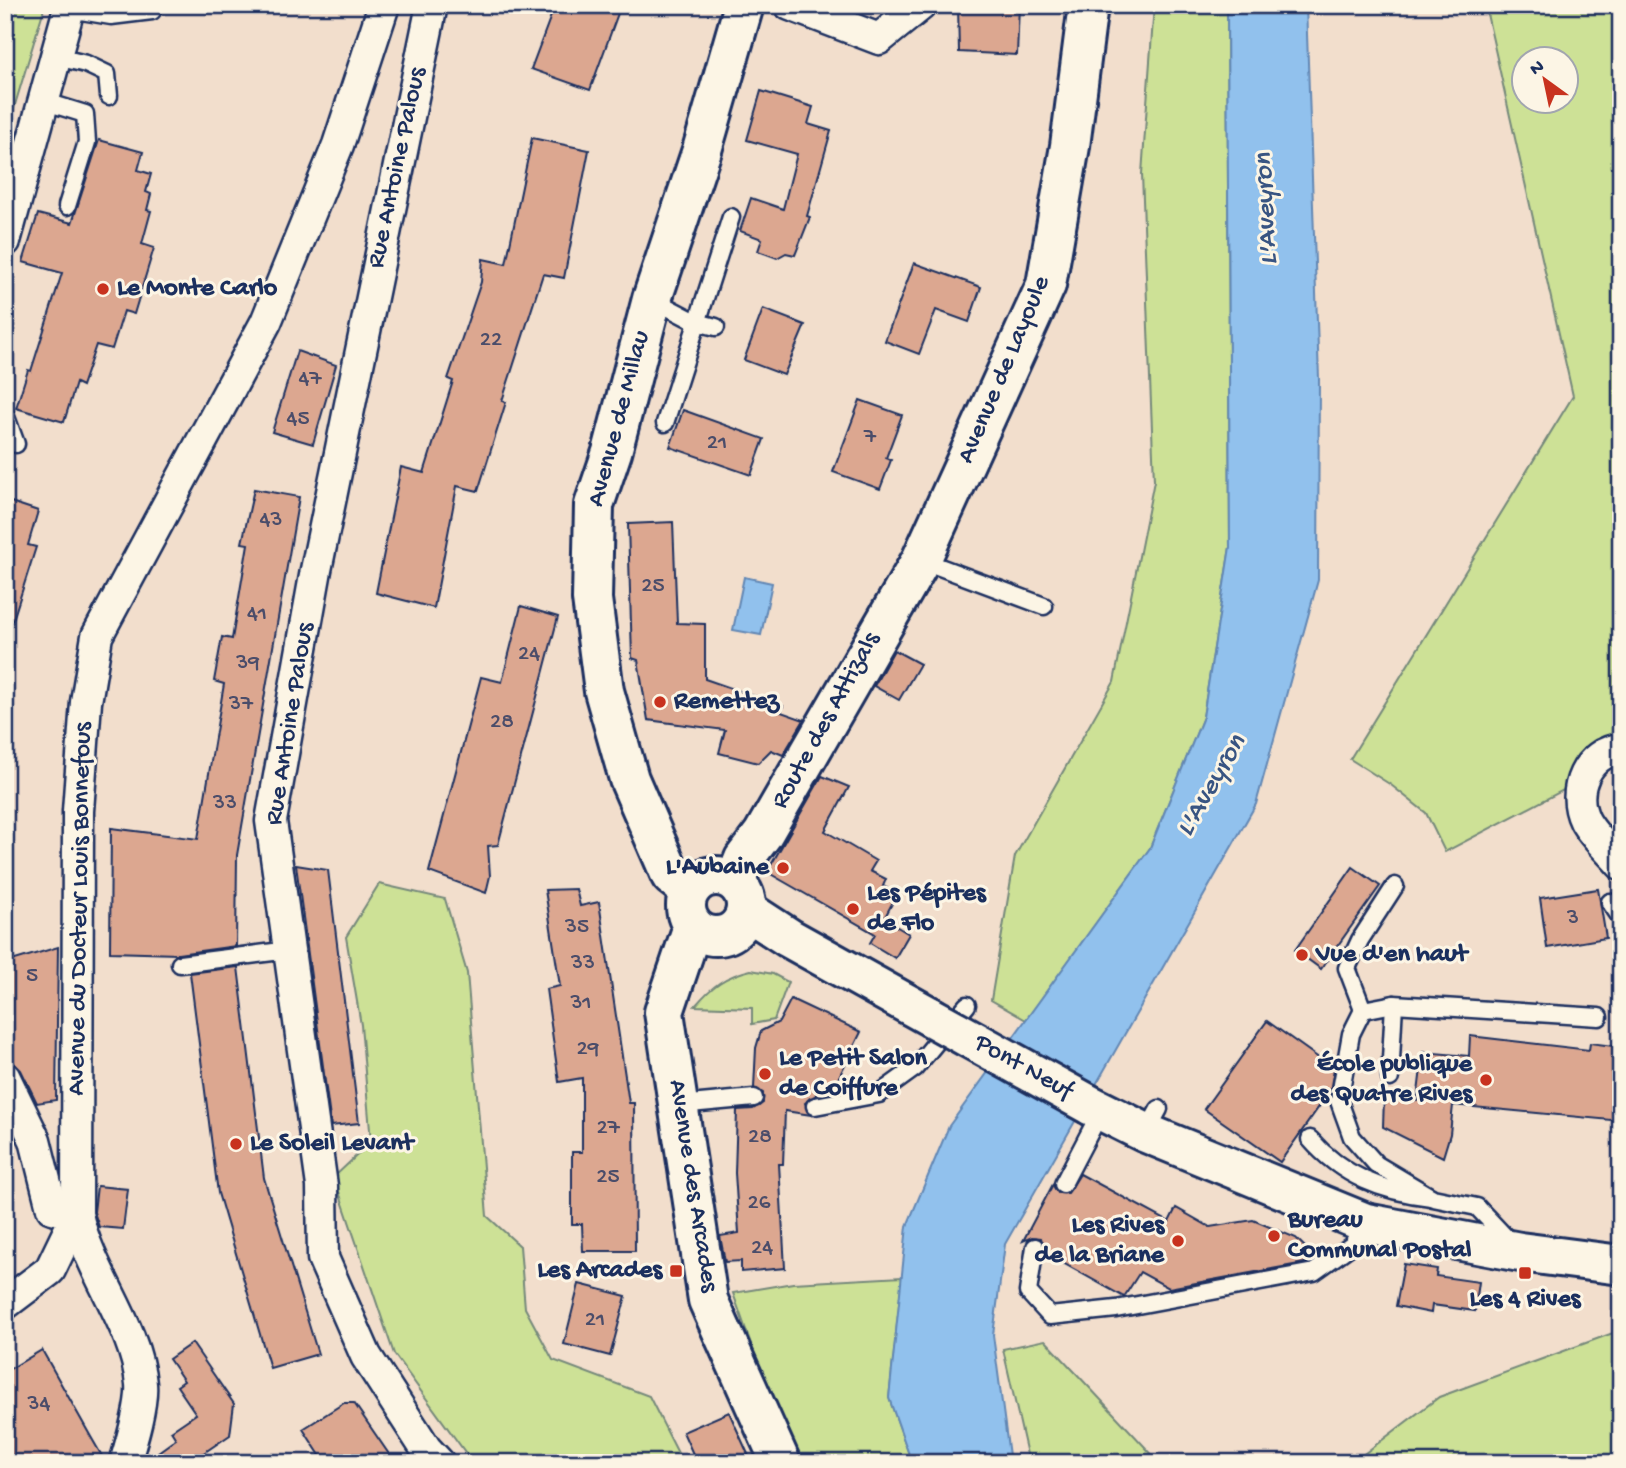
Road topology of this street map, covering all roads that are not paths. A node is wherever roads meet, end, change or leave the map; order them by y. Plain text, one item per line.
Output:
1 (153, 5) edge
2 (384, 5) edge
3 (432, 5) edge
4 (744, 5) edge
5 (790, 5) edge
6 (921, 5) edge
7 (1088, 5) edge
8 (70, 7) edge
9 (57, 57) junction
10 (109, 96) dead end
11 (43, 101) junction
12 (67, 206) dead end
13 (731, 217) dead end
14 (5, 241) edge
15 (652, 299) junction
16 (696, 322) junction
17 (716, 327) dead end
18 (5, 414) edge
19 (666, 422) dead end
20 (16, 444) dead end
21 (920, 560) junction
22 (1044, 606) dead end
23 (1621, 749) edge
24 (1617, 860) edge
25 (1395, 886) dead end
26 (1610, 902) dead end
27 (716, 907) junction
28 (1621, 918) edge
29 (289, 950) junction
30 (180, 964) dead end
31 (1394, 1004) junction
32 (967, 1006) dead end
33 (1363, 1010) junction
34 (931, 1017) joint
35 (1599, 1017) dead end
36 (5, 1078) edge
37 (1390, 1078) dead end
38 (754, 1098) dead end
39 (679, 1105) junction
40 (815, 1106) dead end
41 (1122, 1115) junction
42 (1310, 1139) dead end
43 (1063, 1184) dead end
44 (1433, 1198) junction
45 (77, 1214) junction
46 (1366, 1223) junction
47 (1035, 1247) dead end
48 (1520, 1252) junction
49 (1621, 1265) edge
50 (5, 1304) edge
51 (125, 1463) edge
52 (439, 1463) edge
53 (781, 1463) edge

1 - 8 lane
2 - 45 street, Avenue du Docteur Louis Bonnefous
3 - 29 street, Rue Antoine Palous
4 - 15 main road, Avenue de Millau
5 - 6 street
7 - 21 main road, Avenue de Layoule
8 - 9 street
9 - 10 lane
9 - 11 street
11 - 12 lane
11 - 14 street
13 - 16 lane
15 - 16 lane
15 - 27 main road, Avenue de Millau
16 - 17 lane
16 - 19 lane
18 - 20 lane
21 - 22 lane
21 - 27 main road, Route des Attizals
23 - 24 street
25 - 33 lane
26 - 28 lane
27 - 34 main road, Avenue de Millau
27 - 39 main road, Avenue des Arcades
29 - 30 lane
29 - 52 street, Rue Antoine Palous
31 - 33 lane
31 - 35 lane
31 - 37 lane
32 - 40 lane
33 - 44 lane
34 - 41 main road, Pont Neuf, bridge
36 - 45 street
38 - 39 lane
39 - 53 main road, Avenue des Arcades
41 - 43 lane
41 - 46 main road
42 - 44 lane
44 - 48 lane
45 - 50 street, Avenue du Docteur Louis Bonnefous
45 - 51 street
46 - 47 lane
46 - 48 main road
48 - 49 main road

